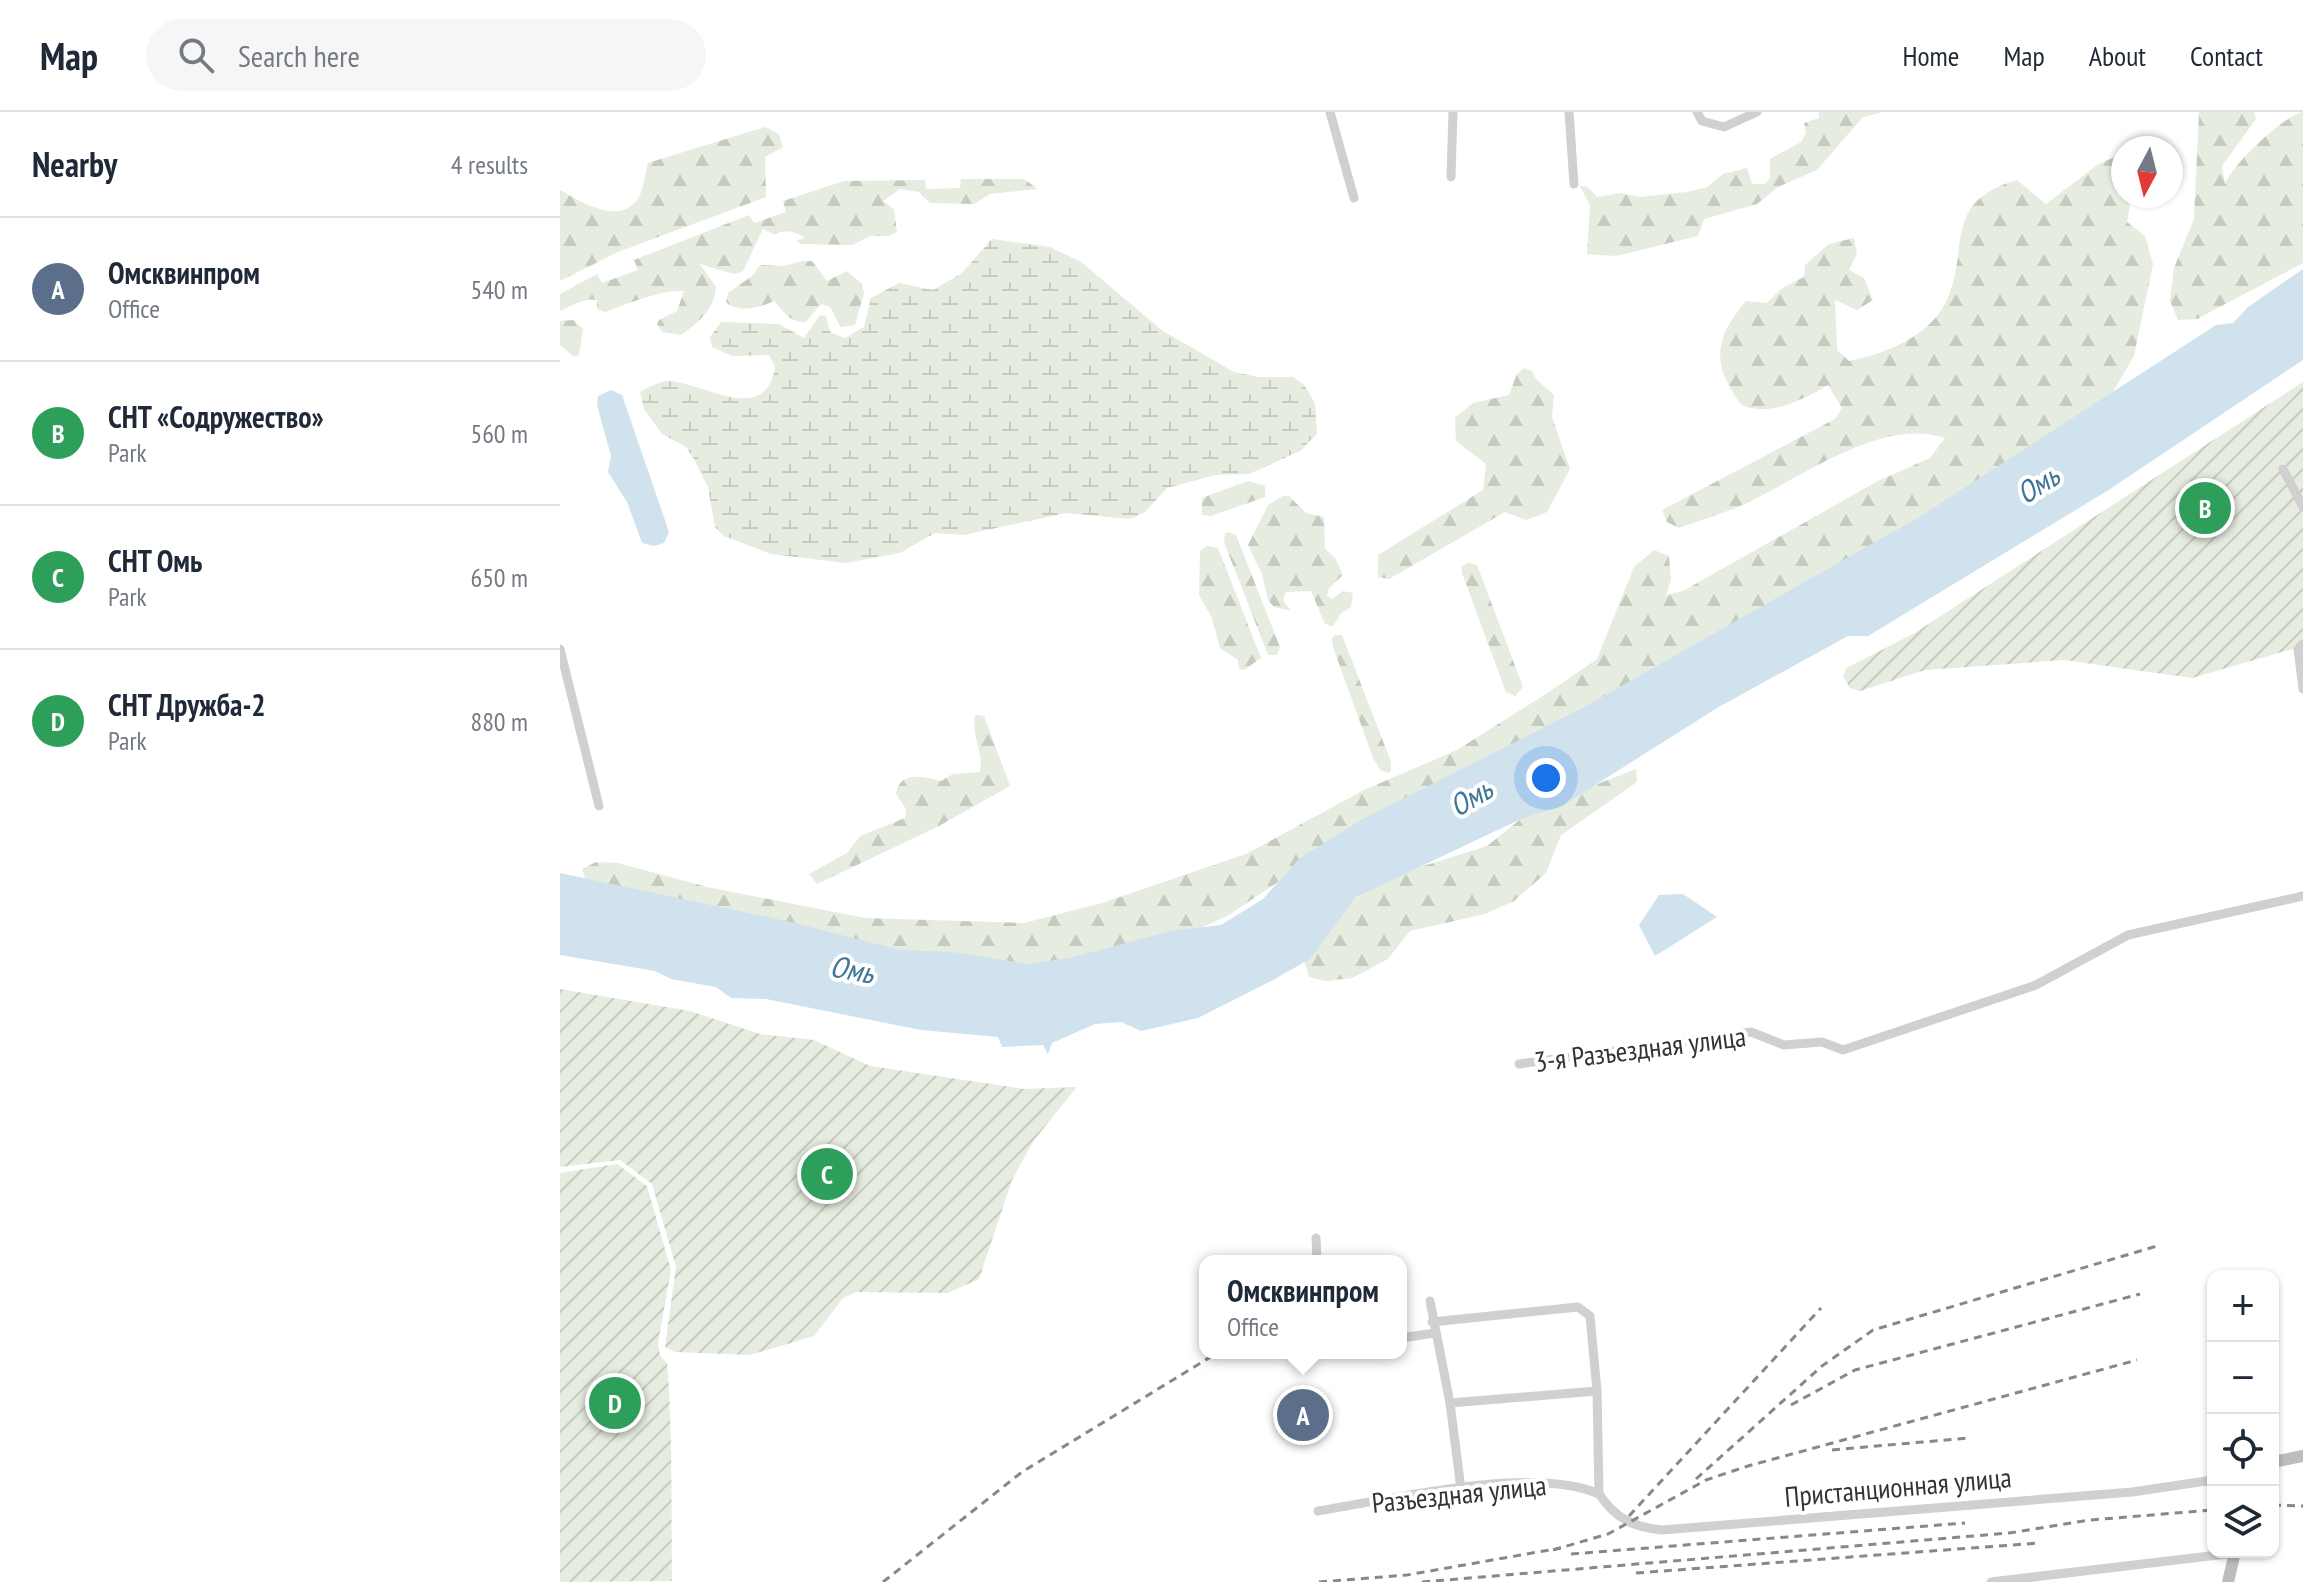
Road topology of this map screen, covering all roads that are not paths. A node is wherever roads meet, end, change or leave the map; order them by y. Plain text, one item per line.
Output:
1 (1330, 112) edge
2 (1453, 112) edge
3 (1569, 112) edge
4 (1697, 112) edge
5 (1757, 112) edge
6 (1451, 177) dead end
7 (1574, 184) dead end
8 (1354, 198) dead end
9 (2283, 469) dead end
10 (2303, 507) edge
11 (2303, 644) edge
12 (560, 649) edge
13 (2303, 689) edge
14 (599, 806) dead end
15 (2303, 896) edge
16 (1519, 1064) dead end
17 (1316, 1238) dead end
18 (1317, 1255) edge
19 (1430, 1301) dead end
20 (1432, 1322) junction
21 (1435, 1333) junction
22 (1407, 1337) edge
23 (1597, 1391) junction
24 (1450, 1403) junction
25 (2303, 1456) edge
26 (2279, 1461) edge
27 (2207, 1481) edge
28 (1461, 1489) junction
29 (1599, 1494) junction
30 (1318, 1511) dead end
31 (2207, 1556) edge
32 (2234, 1558) edge
33 (1991, 1582) edge
34 (2228, 1582) edge

1 - 8 street
2 - 6 street
3 - 7 street
4 - 5 street
9 - 10 street
11 - 13 street
12 - 14 street
15 - 16 street, 3-я Разъездная улица
17 - 18 street
19 - 20 street
20 - 21 street
20 - 23 street
21 - 22 street
21 - 24 street
23 - 24 street
23 - 29 street
24 - 28 street
25 - 26 main road
27 - 29 street, Пристанционная улица
28 - 29 street, Разъездная улица
28 - 30 street, Разъездная улица
31 - 33 street
32 - 34 main road

